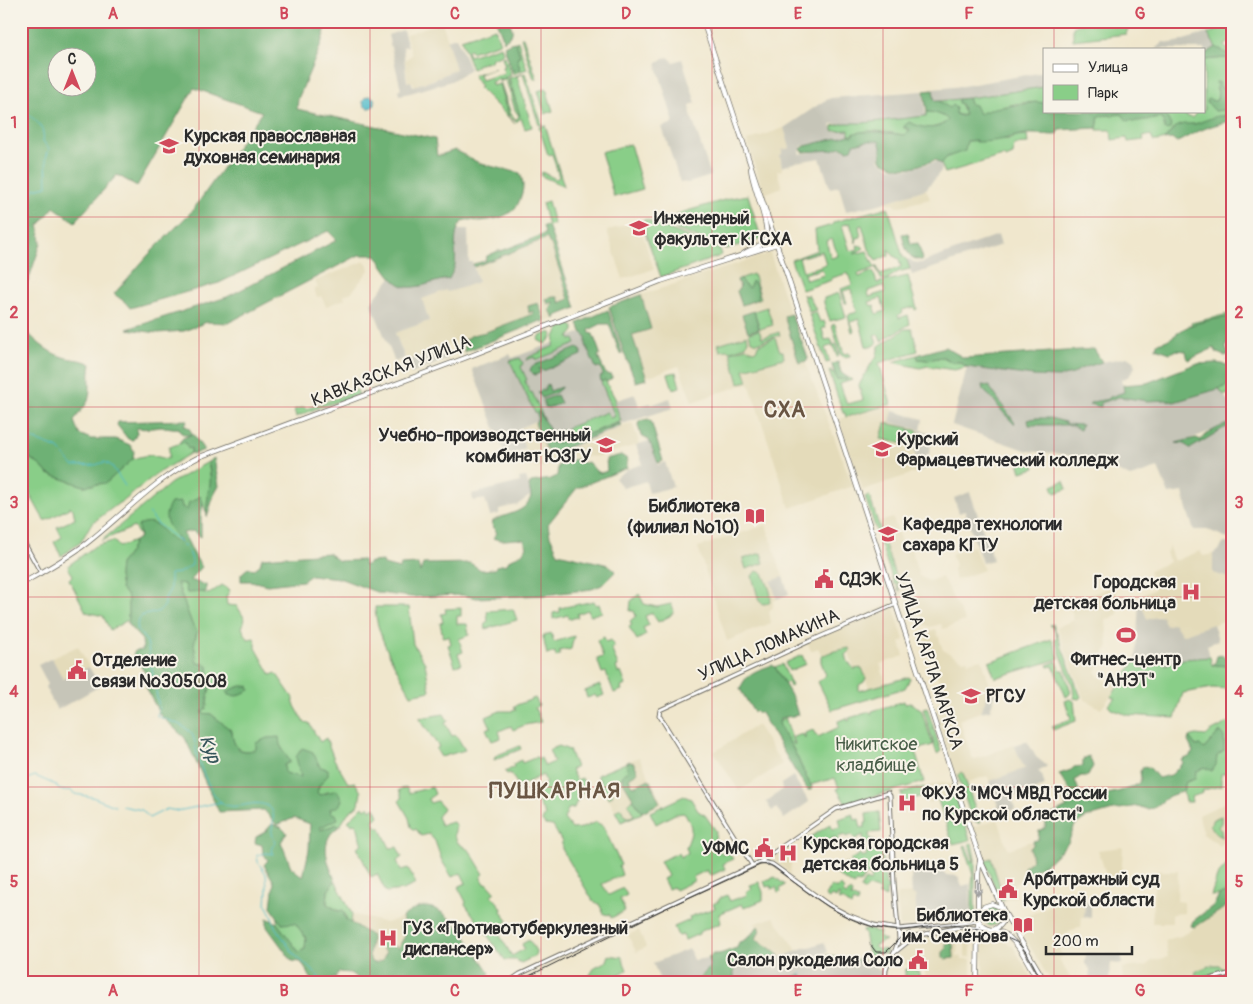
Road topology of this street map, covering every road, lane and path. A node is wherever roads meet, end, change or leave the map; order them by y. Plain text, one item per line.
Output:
1 (703, 21) edge
2 (751, 164) junction
3 (777, 244) junction
4 (743, 254) junction
5 (21, 537) edge
6 (41, 573) junction
7 (21, 584) edge
8 (896, 604) junction
9 (770, 855) junction
10 (980, 859) junction
11 (760, 862) junction
12 (772, 864) junction
13 (752, 866) junction
14 (1003, 911) junction
15 (978, 917) junction
16 (943, 924) junction
17 (978, 928) junction
18 (944, 930) junction
19 (992, 930) junction
20 (898, 931) junction
21 (915, 936) junction
22 (978, 947) junction
23 (894, 953) junction
24 (1232, 973) edge
25 (1232, 977) edge
26 (508, 983) edge
27 (885, 983) edge
28 (977, 983) edge
29 (1039, 983) edge
30 (1046, 983) edge
31 (1195, 983) edge
32 (1226, 983) edge

1 - 2 main road, УЛИЦА КАРЛА МАРКСА
2 - 3 main road, УЛИЦА КАРЛА МАРКСА
2 - 4 main road, УЛИЦА КАРЛА МАРКСА
3 - 4 main road, КАВКАЗСКАЯ УЛИЦА
3 - 8 main road, УЛИЦА КАРЛА МАРКСА
4 - 6 main road, КАВКАЗСКАЯ УЛИЦА
5 - 6 main road
6 - 7 main road, КАВКАЗСКАЯ УЛИЦА
8 - 10 main road, УЛИЦА КАРЛА МАРКСА
8 - 13 main road, УЛИЦА ЛОМАКИНА
9 - 11 main road
9 - 12 main road
9 - 20 main road
10 - 14 main road, УЛИЦА КАРЛА МАРКСА
10 -> 15 main road
11 - 12 main road
11 - 13 main road
12 - 20 main road
13 - 26 main road
14 - 15 main road
14 - 19 main road
14 - 30 main road, УЛИЦА КАРЛА МАРКСА
15 - 16 main road
15 - 17 main road
15 - 19 main road
16 - 18 main road
16 - 20 main road
17 - 18 main road
17 - 19 main road
17 - 22 main road
18 - 21 main road
19 - 22 main road
19 - 29 main road
20 - 21 main road
20 - 23 main road
21 - 23 main road
22 - 28 main road
23 - 27 main road
24 - 31 main road
25 - 32 main road

